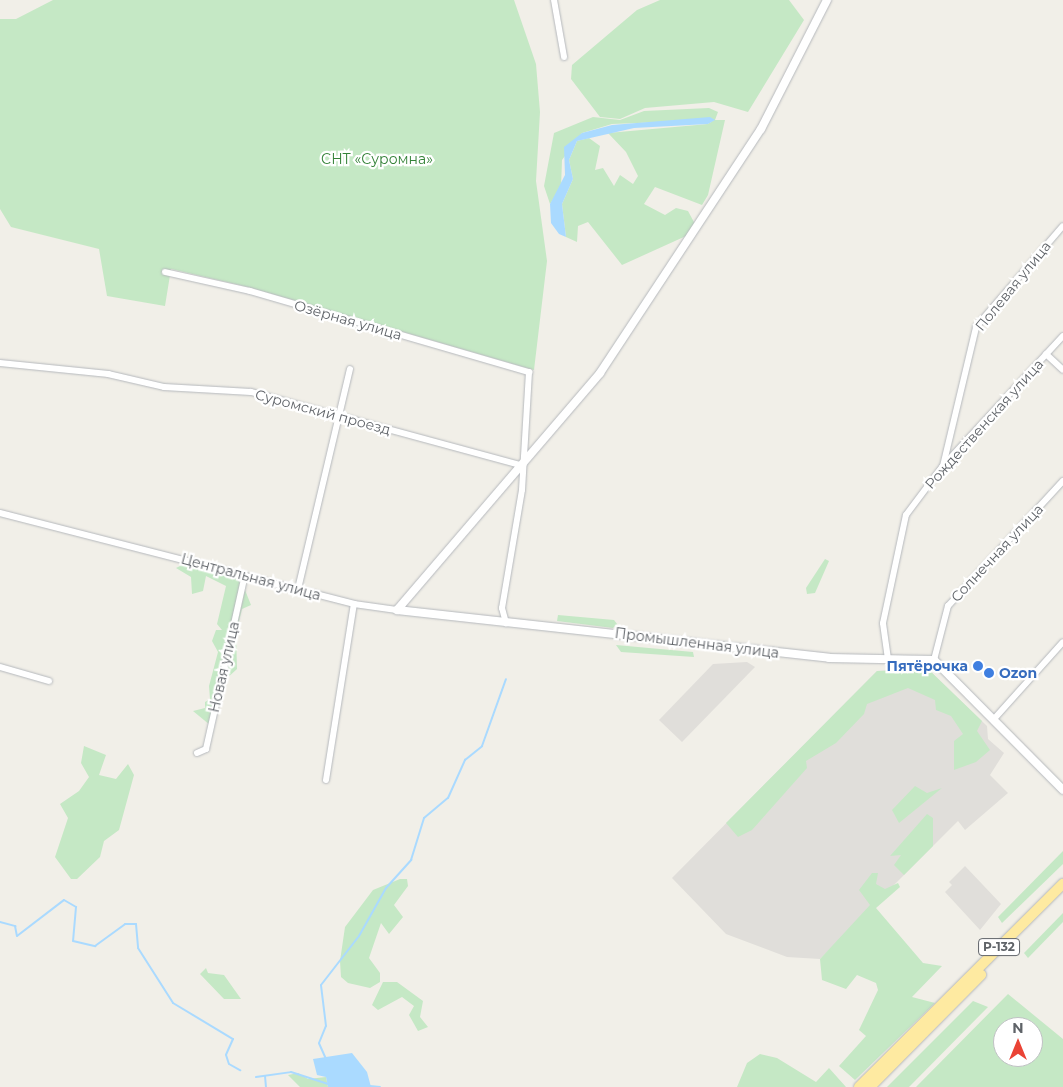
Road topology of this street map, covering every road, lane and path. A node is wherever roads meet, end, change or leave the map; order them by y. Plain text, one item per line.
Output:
1 (554, 0) edge
2 (827, 0) edge
3 (564, 57) dead end
4 (1063, 226) edge
5 (165, 272) dead end
6 (1063, 336) edge
7 (1046, 354) junction
8 (0, 363) edge
9 (350, 369) dead end
10 (1063, 370) edge
11 (337, 415) junction
12 (524, 466) junction
13 (942, 467) junction
14 (1063, 482) edge
15 (0, 512) edge
16 (245, 575) junction
17 (298, 589) junction
18 (354, 604) junction
19 (397, 610) junction
20 (506, 623) junction
21 (1063, 642) edge
22 (888, 659) junction
23 (934, 660) junction
24 (0, 667) edge
25 (49, 681) dead end
26 (994, 719) junction
27 (197, 753) dead end
28 (326, 780) dead end
29 (1063, 790) edge
30 (1063, 884) edge
31 (1063, 893) edge
32 (938, 1013) junction
33 (859, 1087) edge
34 (870, 1087) edge

1 - 3 street
2 - 12 street
4 - 13 street, Полевая улица
5 - 12 street, Озёрная улица
6 - 7 street, Рождественская улица
7 - 10 street
7 - 13 street, Рождественская улица
8 - 11 street, Суромский проезд
9 - 11 street
11 - 12 street, Суромский проезд
11 - 17 street
12 - 19 street
12 - 20 street
13 - 22 street, Рождественская улица
14 - 23 street, Солнечная улица
15 - 16 street, Центральная улица
16 - 17 street, Центральная улица
16 - 27 street, Новая улица
17 - 18 street, Центральная улица
18 - 19 street, Центральная улица
18 - 28 street
19 - 20 street, Центральная улица
20 - 22 street, Промышленная улица
21 - 26 street
22 - 23 street, Промышленная улица
23 - 26 street
24 - 25 street
26 - 29 street
30 - 32 highway, Р-132
31 - 32 highway, Р-132
32 - 33 highway, Р-132
32 - 34 highway, Р-132

